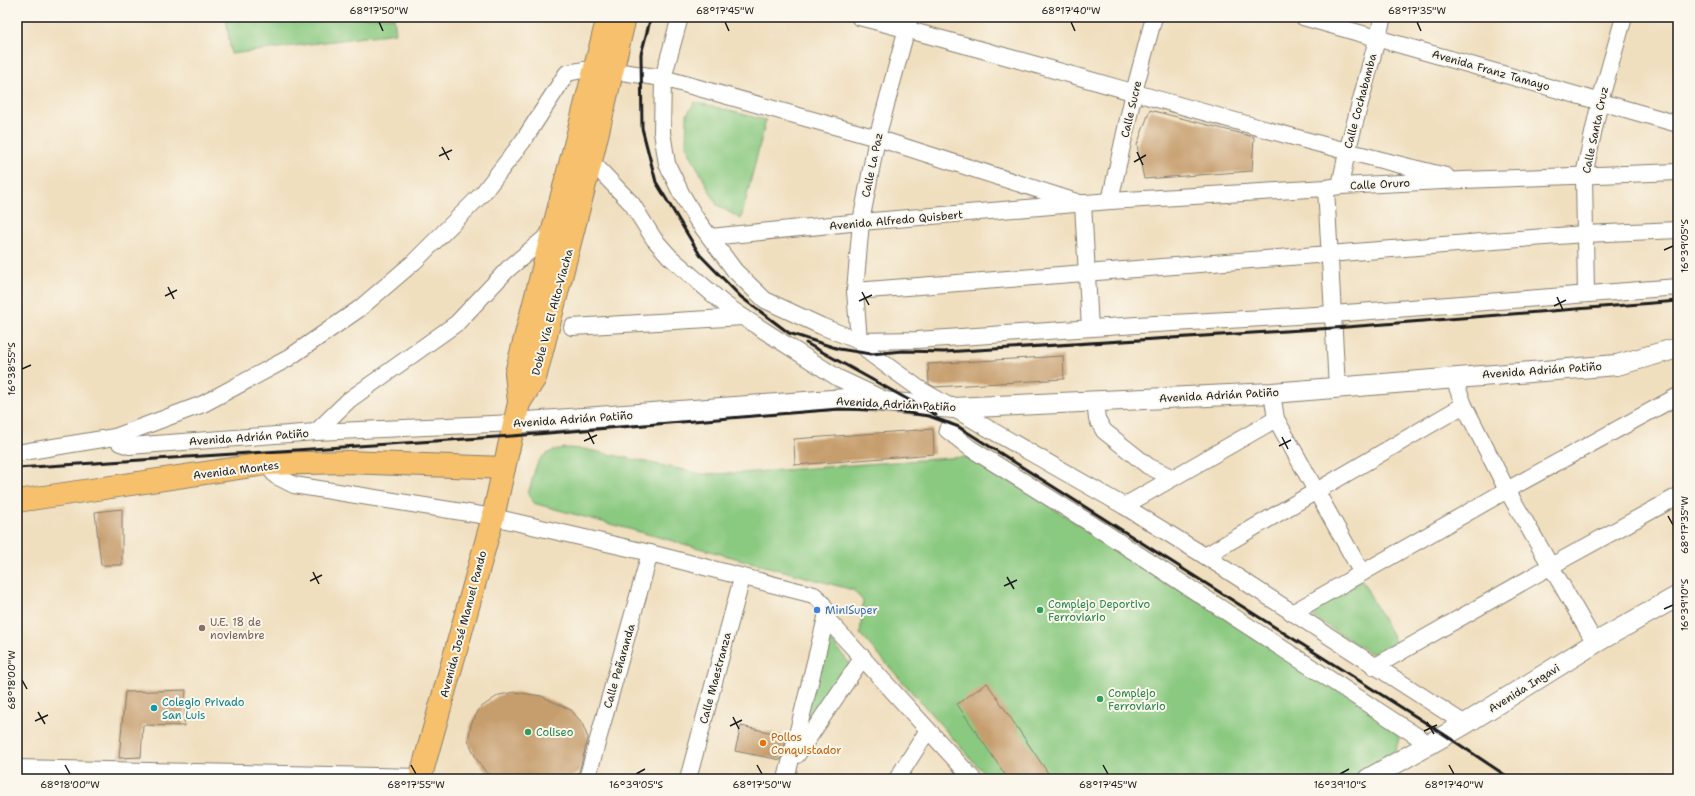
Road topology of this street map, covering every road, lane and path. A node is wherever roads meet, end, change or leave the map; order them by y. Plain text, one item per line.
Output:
1 (608, 17) edge
2 (625, 17) edge
3 (680, 17) edge
4 (859, 17) edge
5 (1154, 17) edge
6 (1303, 17) edge
7 (1383, 17) edge
8 (1624, 17) edge
9 (908, 23) edge
10 (1377, 37) junction
11 (603, 70) junction
12 (663, 78) junction
13 (1134, 92) junction
14 (1600, 101) junction
15 (1678, 124) edge
16 (877, 138) junction
17 (1347, 152) junction
18 (591, 160) junction
19 (1678, 172) edge
20 (1584, 175) junction
21 (1463, 180) junction
22 (1333, 187) junction
23 (1110, 201) junction
24 (1083, 204) junction
25 (861, 222) junction
26 (1678, 230) edge
27 (551, 233) junction
28 (1584, 234) junction
29 (710, 237) junction
30 (1330, 254) junction
31 (1087, 272) junction
32 (1678, 287) edge
33 (855, 291) junction
34 (1586, 294) junction
35 (1333, 314) junction
36 (743, 317) junction
37 (572, 327) dead end
38 (1090, 328) junction
39 (859, 341) junction
40 (1678, 348) edge
41 (1453, 377) junction
42 (1337, 388) junction
43 (1272, 393) junction
44 (1678, 396) edge
45 (1095, 401) junction
46 (890, 403) junction
47 (1464, 405) junction
48 (953, 408) junction
49 (517, 413) junction
50 (1276, 419) junction
51 (947, 430) dead end
52 (316, 432) junction
53 (115, 437) junction
54 (17, 453) edge
55 (266, 464) junction
56 (504, 468) junction
57 (1173, 478) junction
58 (1507, 490) junction
59 (1316, 491) junction
60 (1678, 496) edge
61 (17, 501) edge
62 (1124, 506) junction
63 (493, 517) junction
64 (650, 553) junction
65 (1204, 556) junction
66 (1551, 566) junction
67 (1362, 573) junction
68 (742, 578) junction
69 (1678, 596) edge
70 (1292, 613) junction
71 (826, 618) junction
72 (1595, 643) junction
73 (863, 657) junction
74 (1374, 667) junction
75 (1465, 724) junction
76 (928, 730) junction
77 (1429, 744) junction
78 (18, 769) edge
79 (788, 772) edge
80 (424, 778) edge
81 (587, 779) edge
82 (688, 779) edge
83 (897, 779) edge
84 (973, 779) edge
85 (1368, 779) edge

1 - 11 main road, Doble Vía El Alto-Viacha
2 - 11 main road, Doble Vía El Alto-Viacha
3 - 12 street
4 - 9 street
5 - 13 street, Calle Sucre
6 - 10 street, Avenida Franz Tamayo
7 - 10 street, Calle Cochabamba
8 - 14 street, Calle Santa Cruz
9 - 13 street
9 - 16 street, Calle La Paz
10 - 14 street, Avenida Franz Tamayo
10 - 17 street, Calle Cochabamba
11 - 12 street
11 - 18 main road, Doble Vía El Alto-Viacha
11 - 27 main road, Doble Vía El Alto-Viacha
11 - 53 street
12 - 16 street
12 - 29 street
13 - 17 street
13 - 23 street, Calle Sucre
14 - 15 street, Avenida Franz Tamayo
14 - 20 street, Calle Santa Cruz
16 - 24 street
16 - 25 street, Calle La Paz
17 - 21 street
17 - 22 street, Calle Cochabamba
18 - 36 street
18 - 49 main road, Doble Vía El Alto-Viacha
19 - 20 street, Calle Oruro
20 - 21 street, Calle Oruro
20 - 28 street, Calle Santa Cruz
21 - 22 street, Calle Oruro
22 - 23 street, Calle Oruro
22 - 30 street, Calle Cochabamba
23 - 24 street, Calle Oruro
24 - 25 street, Avenida Alfredo Quisbert
24 - 31 street
25 - 29 street, Avenida Alfredo Quisbert
25 - 33 street, Calle La Paz
26 - 28 street
27 - 49 main road, Doble Vía El Alto-Viacha
27 - 52 street
28 - 30 street
28 - 34 street, Calle Santa Cruz
29 - 39 street
30 - 31 street
30 - 35 street, Calle Cochabamba
31 - 33 street
31 - 38 street
32 - 34 street
33 - 39 street, Calle La Paz
34 - 35 street
35 - 38 street
35 - 42 street, Calle Cochabamba
36 - 37 street
36 - 46 street
38 - 39 street
39 - 48 street
40 - 41 street, Avenida Adrián Patiño
41 - 42 street, Avenida Adrián Patiño
41 - 47 street
42 - 43 street, Avenida Adrián Patiño
43 - 45 street, Avenida Adrián Patiño
43 - 50 street
44 - 58 street
45 - 48 street, Avenida Adrián Patiño
45 - 57 street
46 - 48 street, Avenida Adrián Patiño
46 - 49 street, Avenida Adrián Patiño
47 - 58 street
47 - 59 street
48 - 62 street
49 - 52 street, Avenida Adrián Patiño
49 - 56 main road, Avenida José Manuel Pando
50 - 57 street
50 - 59 street
51 - 77 street
52 - 53 street, Avenida Adrián Patiño
53 - 54 street
55 - 56 main road, Avenida Montes
55 - 61 main road, Avenida Montes
55 - 63 street
56 - 63 main road, Avenida José Manuel Pando
57 - 62 street
58 - 66 street
58 - 67 street
59 - 65 street
59 - 67 street
60 - 66 street
62 - 65 street
63 - 64 street
63 - 80 main road, Avenida José Manuel Pando
64 - 68 street
64 - 81 street, Calle Peñaranda
65 - 70 street
66 - 72 street
66 - 74 street
67 - 70 street
68 - 71 street
68 - 82 street, Calle Maestranza
69 - 72 street, Avenida Ingavi
70 - 74 street
71 - 73 street
71 - 79 street
72 - 75 street, Avenida Ingavi
73 - 76 street
73 - 79 street
74 - 75 street
75 - 77 street, Avenida Ingavi
76 - 83 street
76 - 84 street
77 - 85 street, Avenida Ingavi
78 - 80 street

